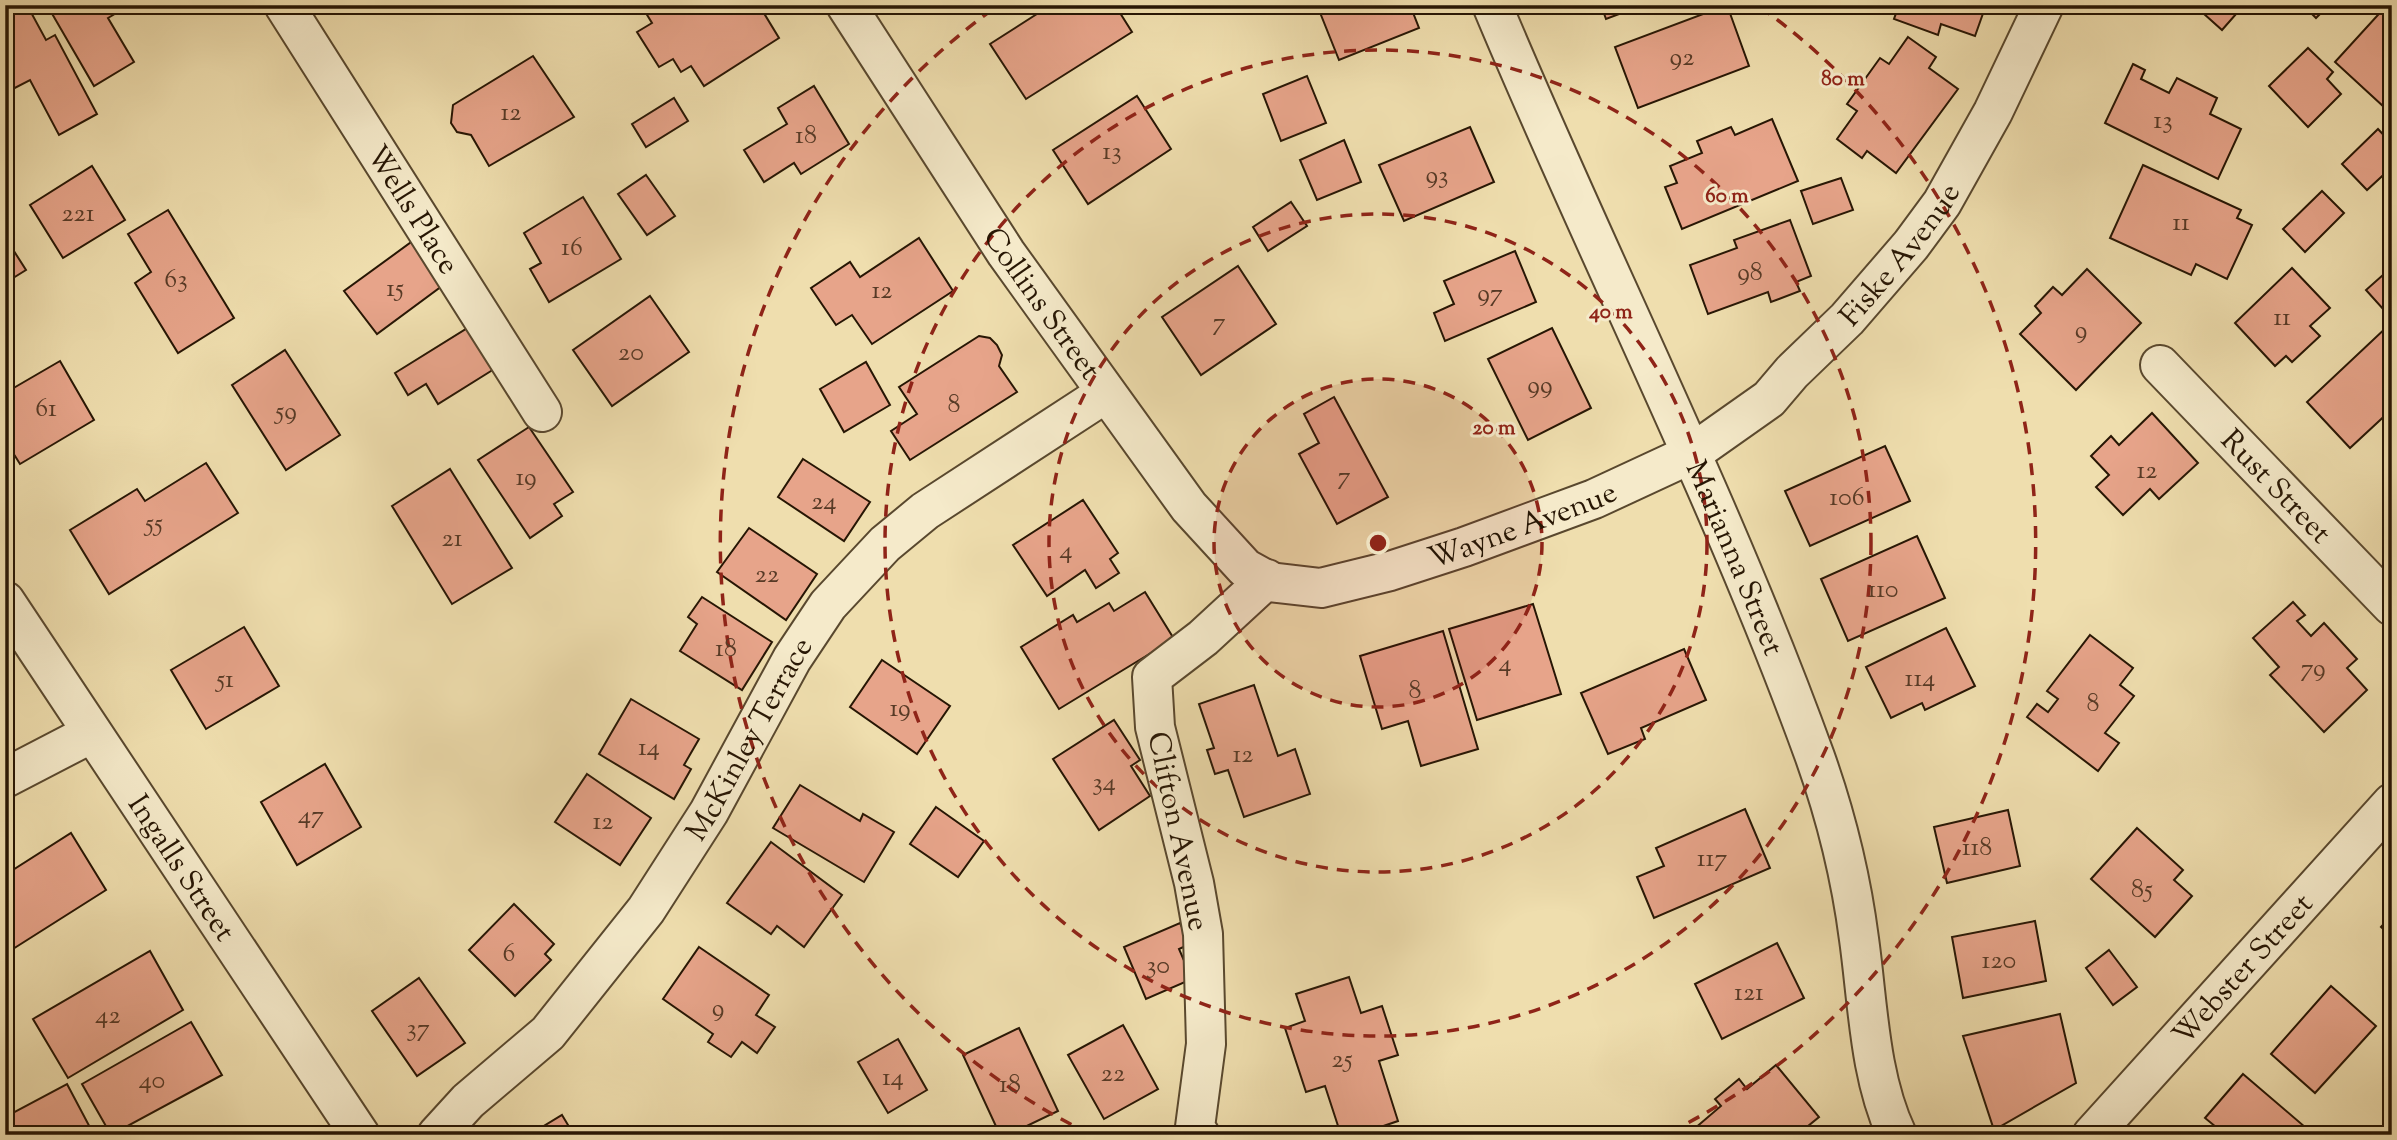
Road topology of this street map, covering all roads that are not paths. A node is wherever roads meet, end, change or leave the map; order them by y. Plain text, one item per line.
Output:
1 (284, 5) edge
2 (846, 5) edge
3 (1492, 5) edge
4 (2044, 5) edge
5 (2160, 365) dead end
6 (1106, 393) junction
7 (542, 412) dead end
8 (1691, 454) junction
9 (1267, 579) junction
10 (5, 601) edge
11 (2392, 606) edge
12 (92, 733) junction
13 (5, 778) edge
14 (2392, 803) edge
15 (1194, 1132) edge
16 (360, 1135) edge
17 (437, 1135) edge
18 (1897, 1135) edge
19 (2092, 1135) edge

1 - 7 street, Wells Place
2 - 6 street, Collins Street
3 - 8 street, Marianna Street
4 - 8 street, Fiske Avenue
5 - 11 street, Rust Street
6 - 9 street, Collins Street
6 - 17 street, McKinley Terrace
8 - 9 street, Wayne Avenue
8 - 18 street, Marianna Street
9 - 15 street, Clifton Avenue
10 - 12 street, Ingalls Street
12 - 13 street
12 - 16 street, Ingalls Street
14 - 19 street, Webster Street

